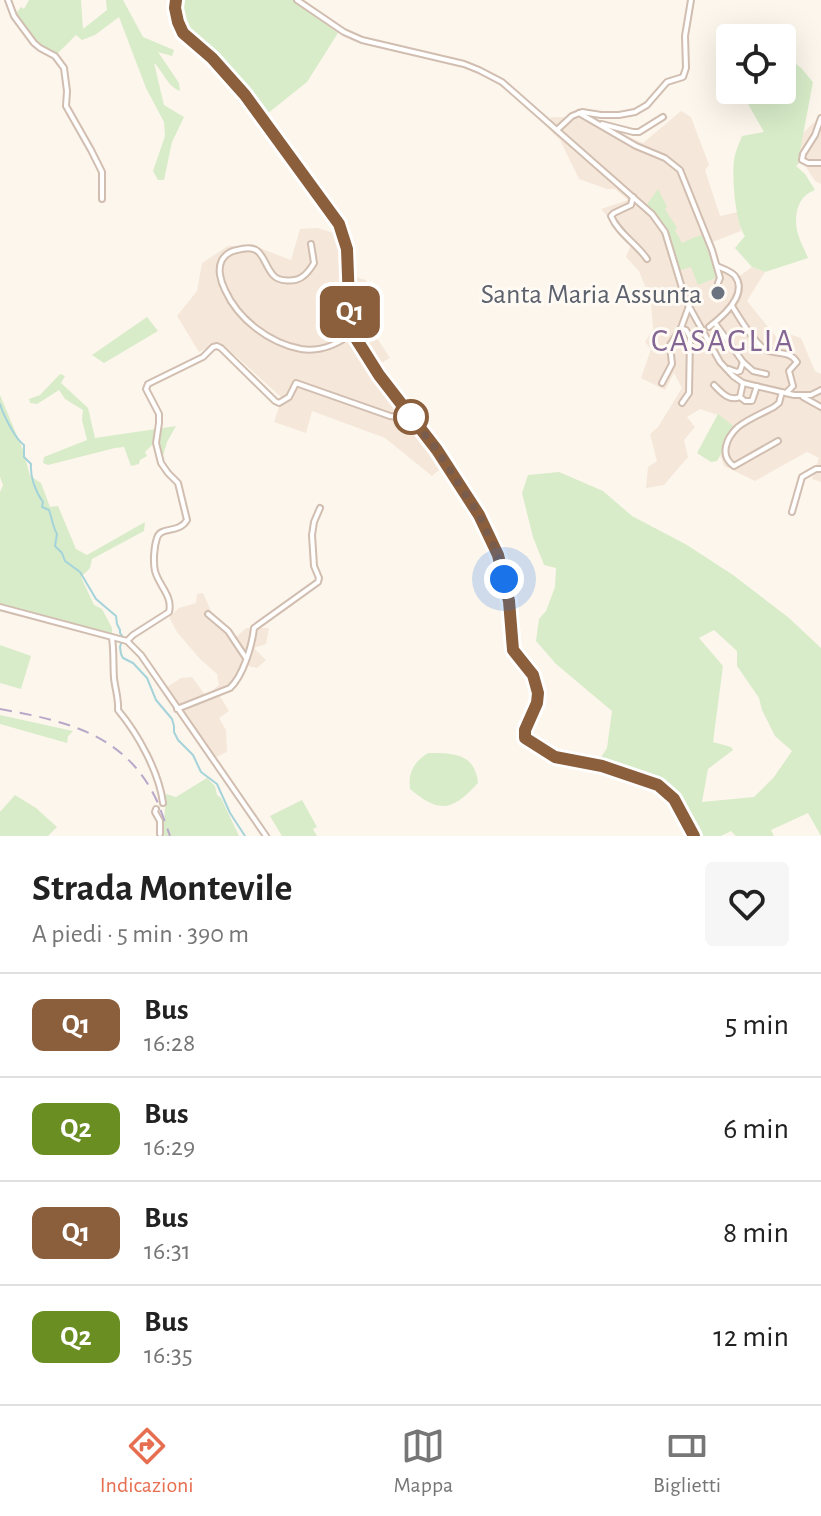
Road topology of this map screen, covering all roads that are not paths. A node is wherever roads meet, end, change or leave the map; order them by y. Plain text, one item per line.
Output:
1 (8, 0) edge
2 (176, 0) edge
3 (297, 0) edge
4 (691, 0) edge
5 (579, 113) junction
6 (663, 117) dead end
7 (821, 118) edge
8 (600, 124) junction
9 (557, 130) junction
10 (821, 163) edge
11 (633, 197) junction
12 (102, 199) dead end
13 (311, 244) dead end
14 (647, 259) dead end
15 (717, 266) junction
16 (718, 283) dead end
17 (689, 306) junction
18 (732, 306) junction
19 (715, 323) junction
20 (709, 327) dead end
21 (681, 328) junction
22 (352, 333) junction
23 (743, 362) junction
24 (724, 366) junction
25 (766, 374) dead end
26 (662, 383) dead end
27 (743, 383) junction
28 (714, 385) dead end
29 (757, 386) junction
30 (821, 390) edge
31 (784, 393) junction
32 (800, 396) junction
33 (740, 397) junction
34 (682, 403) dead end
35 (821, 407) edge
36 (409, 415) junction
37 (778, 441) dead end
38 (821, 469) edge
39 (320, 508) dead end
40 (792, 512) dead end
41 (0, 607) edge
42 (208, 614) dead end
43 (114, 638) junction
44 (127, 641) junction
45 (246, 658) junction
46 (177, 709) junction
47 (163, 803) dead end
48 (156, 809) dead end
49 (160, 834) dead end
50 (266, 836) edge
51 (694, 836) edge

1 - 12 street
2 - 22 street
3 - 9 street
4 - 5 street
5 - 8 street
5 - 9 street
6 - 8 street
7 - 10 street
8 - 15 street
9 - 11 street
11 - 14 street
11 - 17 street
13 - 22 street
15 - 16 street
15 - 18 street
17 - 21 street
17 - 24 street
18 - 19 street
18 - 31 street
19 - 20 street
19 - 23 street
21 - 26 street
21 - 34 street
22 - 36 street
23 - 24 street
23 - 25 street
24 - 27 street
27 - 29 street
27 - 33 street
28 - 33 street
29 - 31 street
29 - 33 street
30 - 32 street
31 - 32 street
31 - 37 street
32 - 35 street
36 - 44 street
36 - 51 street
38 - 40 street
39 - 45 street
41 - 43 street
42 - 45 street
43 - 44 street
43 - 47 street
44 - 46 street
45 - 46 street
46 - 50 street
48 - 49 street

